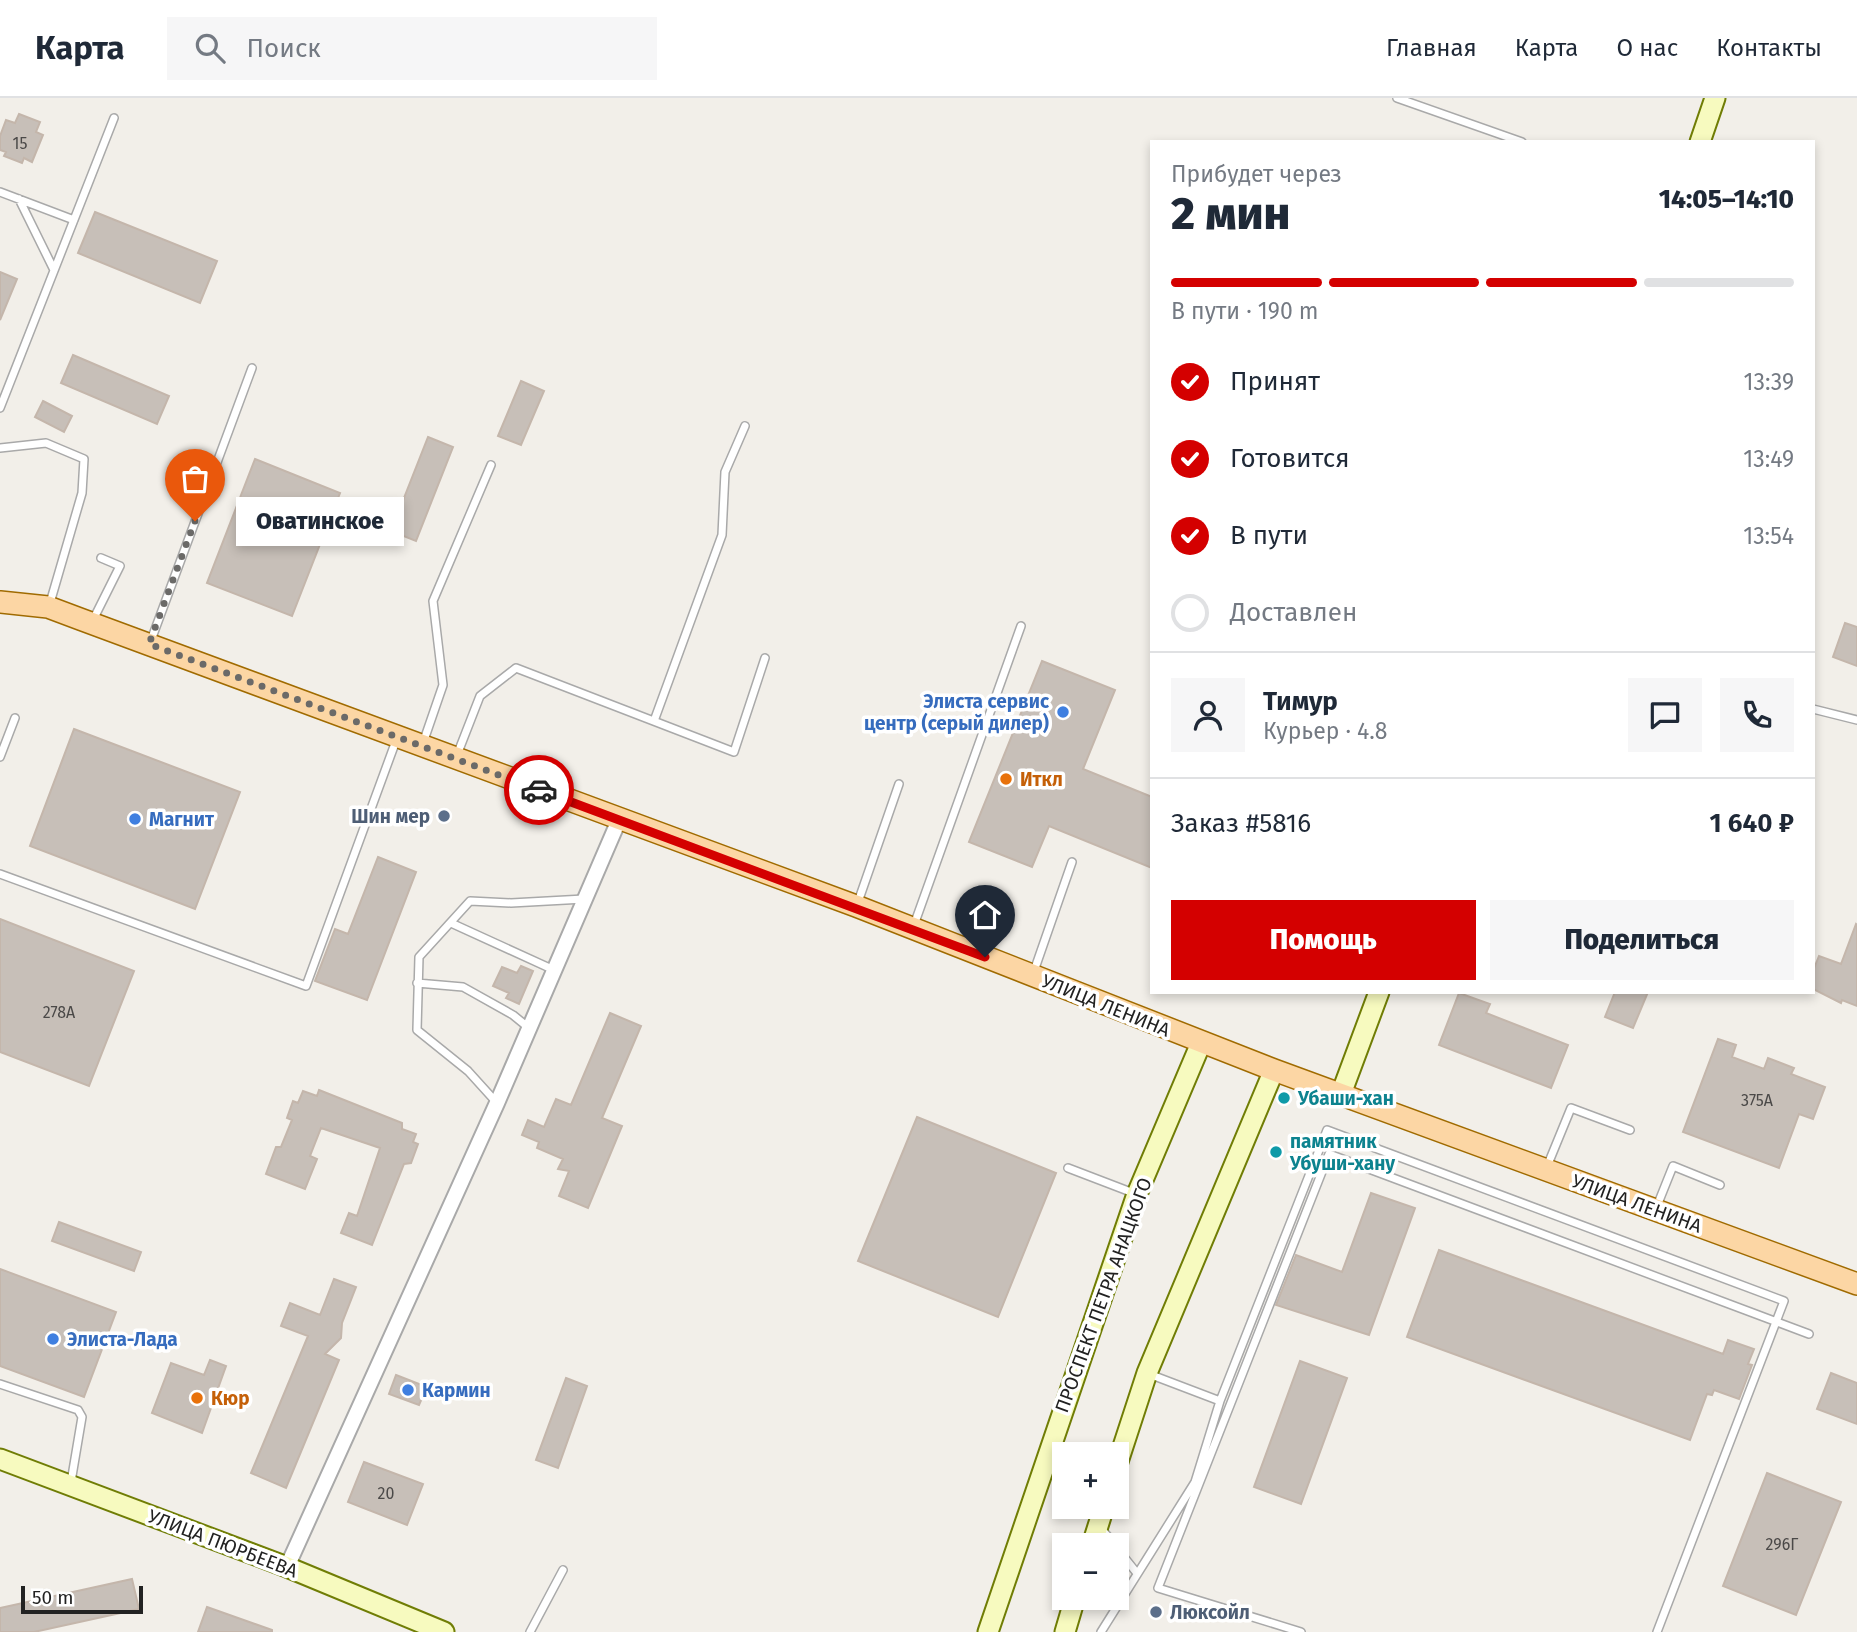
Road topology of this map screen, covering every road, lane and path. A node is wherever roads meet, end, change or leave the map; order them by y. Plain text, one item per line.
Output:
1 (1397, 98) edge
2 (1715, 98) edge
3 (114, 118) dead end
4 (1516, 140) edge
5 (1701, 140) edge
6 (0, 191) edge
7 (19, 199) junction
8 (74, 220) junction
9 (54, 270) junction
10 (252, 368) dead end
11 (0, 408) edge
12 (746, 426) dead end
13 (0, 448) edge
14 (491, 465) dead end
15 (101, 558) dead end
16 (0, 602) edge
17 (48, 607) junction
18 (92, 623) junction
19 (1021, 626) dead end
20 (149, 644) junction
21 (765, 658) dead end
22 (1815, 710) edge
23 (15, 718) dead end
24 (1857, 720) edge
25 (653, 721) junction
26 (397, 737) junction
27 (422, 747) junction
28 (0, 757) edge
29 (455, 759) junction
30 (899, 784) dead end
31 (619, 820) junction
32 (1072, 862) dead end
33 (0, 874) edge
34 (585, 899) junction
35 (856, 906) junction
36 (451, 923) junction
37 (913, 929) junction
38 (554, 970) junction
39 (1033, 976) junction
40 (417, 983) junction
41 (1377, 994) edge
42 (529, 1028) junction
43 (1201, 1043) junction
44 (1274, 1070) junction
45 (1341, 1094) junction
46 (496, 1103) junction
47 (1630, 1130) dead end
48 (1068, 1168) dead end
49 (1545, 1169) junction
50 (1720, 1185) dead end
51 (1138, 1194) junction
52 (1656, 1210) junction
53 (1857, 1284) edge
54 (1776, 1321) junction
55 (1809, 1334) dead end
56 (1147, 1373) junction
57 (0, 1384) edge
58 (1220, 1401) junction
59 (1124, 1442) edge
60 (0, 1459) edge
61 (70, 1485) junction
62 (1129, 1563) edge
63 (287, 1567) junction
64 (563, 1570) dead end
65 (1136, 1572) junction
66 (1071, 1610) edge
67 (444, 1632) edge
68 (530, 1632) edge
69 (988, 1632) edge
70 (1065, 1632) edge
71 (1101, 1632) edge
72 (1301, 1632) edge
73 (1657, 1632) edge

1 - 4 lane
2 - 5 main road
3 - 8 lane
6 - 7 lane
7 - 8 lane
7 - 9 lane
8 - 9 lane
9 - 11 lane
10 - 20 lane
12 - 25 lane
13 - 17 lane
14 - 27 lane
15 - 18 lane
16 - 17 main road, УЛИЦА ЛЕНИНА
17 - 18 main road, УЛИЦА ЛЕНИНА
18 - 20 main road, УЛИЦА ЛЕНИНА
19 - 37 lane
20 - 26 main road, УЛИЦА ЛЕНИНА
21 - 25 lane
22 - 24 lane
23 - 28 lane
25 - 29 lane
26 - 27 main road, УЛИЦА ЛЕНИНА
26 - 33 lane
27 - 29 main road, УЛИЦА ЛЕНИНА
29 - 31 main road, УЛИЦА ЛЕНИНА
30 - 35 lane
31 - 34 street
31 - 35 main road, УЛИЦА ЛЕНИНА
32 - 39 lane
34 - 36 lane
34 - 38 street
35 - 37 main road, УЛИЦА ЛЕНИНА
36 - 38 lane
36 - 40 lane
37 - 39 main road, УЛИЦА ЛЕНИНА
38 - 42 street
39 - 43 main road, УЛИЦА ЛЕНИНА
40 - 42 lane
40 - 46 lane
41 - 45 main road
42 - 46 street
43 - 44 main road, УЛИЦА ЛЕНИНА
43 - 51 main road, ПРОСПЕКТ ПЕТРА АНАЦКОГО
44 - 45 main road, УЛИЦА ЛЕНИНА
44 - 56 main road
45 - 49 main road, УЛИЦА ЛЕНИНА
46 - 63 street
47 - 49 lane
48 - 51 lane
49 - 52 main road, УЛИЦА ЛЕНИНА
50 - 52 lane
51 - 69 main road, ПРОСПЕКТ ПЕТРА АНАЦКОГО
52 - 53 main road, УЛИЦА ЛЕНИНА
54 - 55 lane
54 - 58 lane
54 - 72 lane
54 - 73 lane
56 - 58 lane
56 - 59 main road
57 - 61 lane
58 - 65 lane
60 - 61 main road, УЛИЦА ПЮРБЕЕВА
61 - 63 main road, УЛИЦА ПЮРБЕЕВА
62 - 65 lane
63 - 67 main road, УЛИЦА ПЮРБЕЕВА
64 - 68 lane
65 - 71 lane
66 - 70 main road

